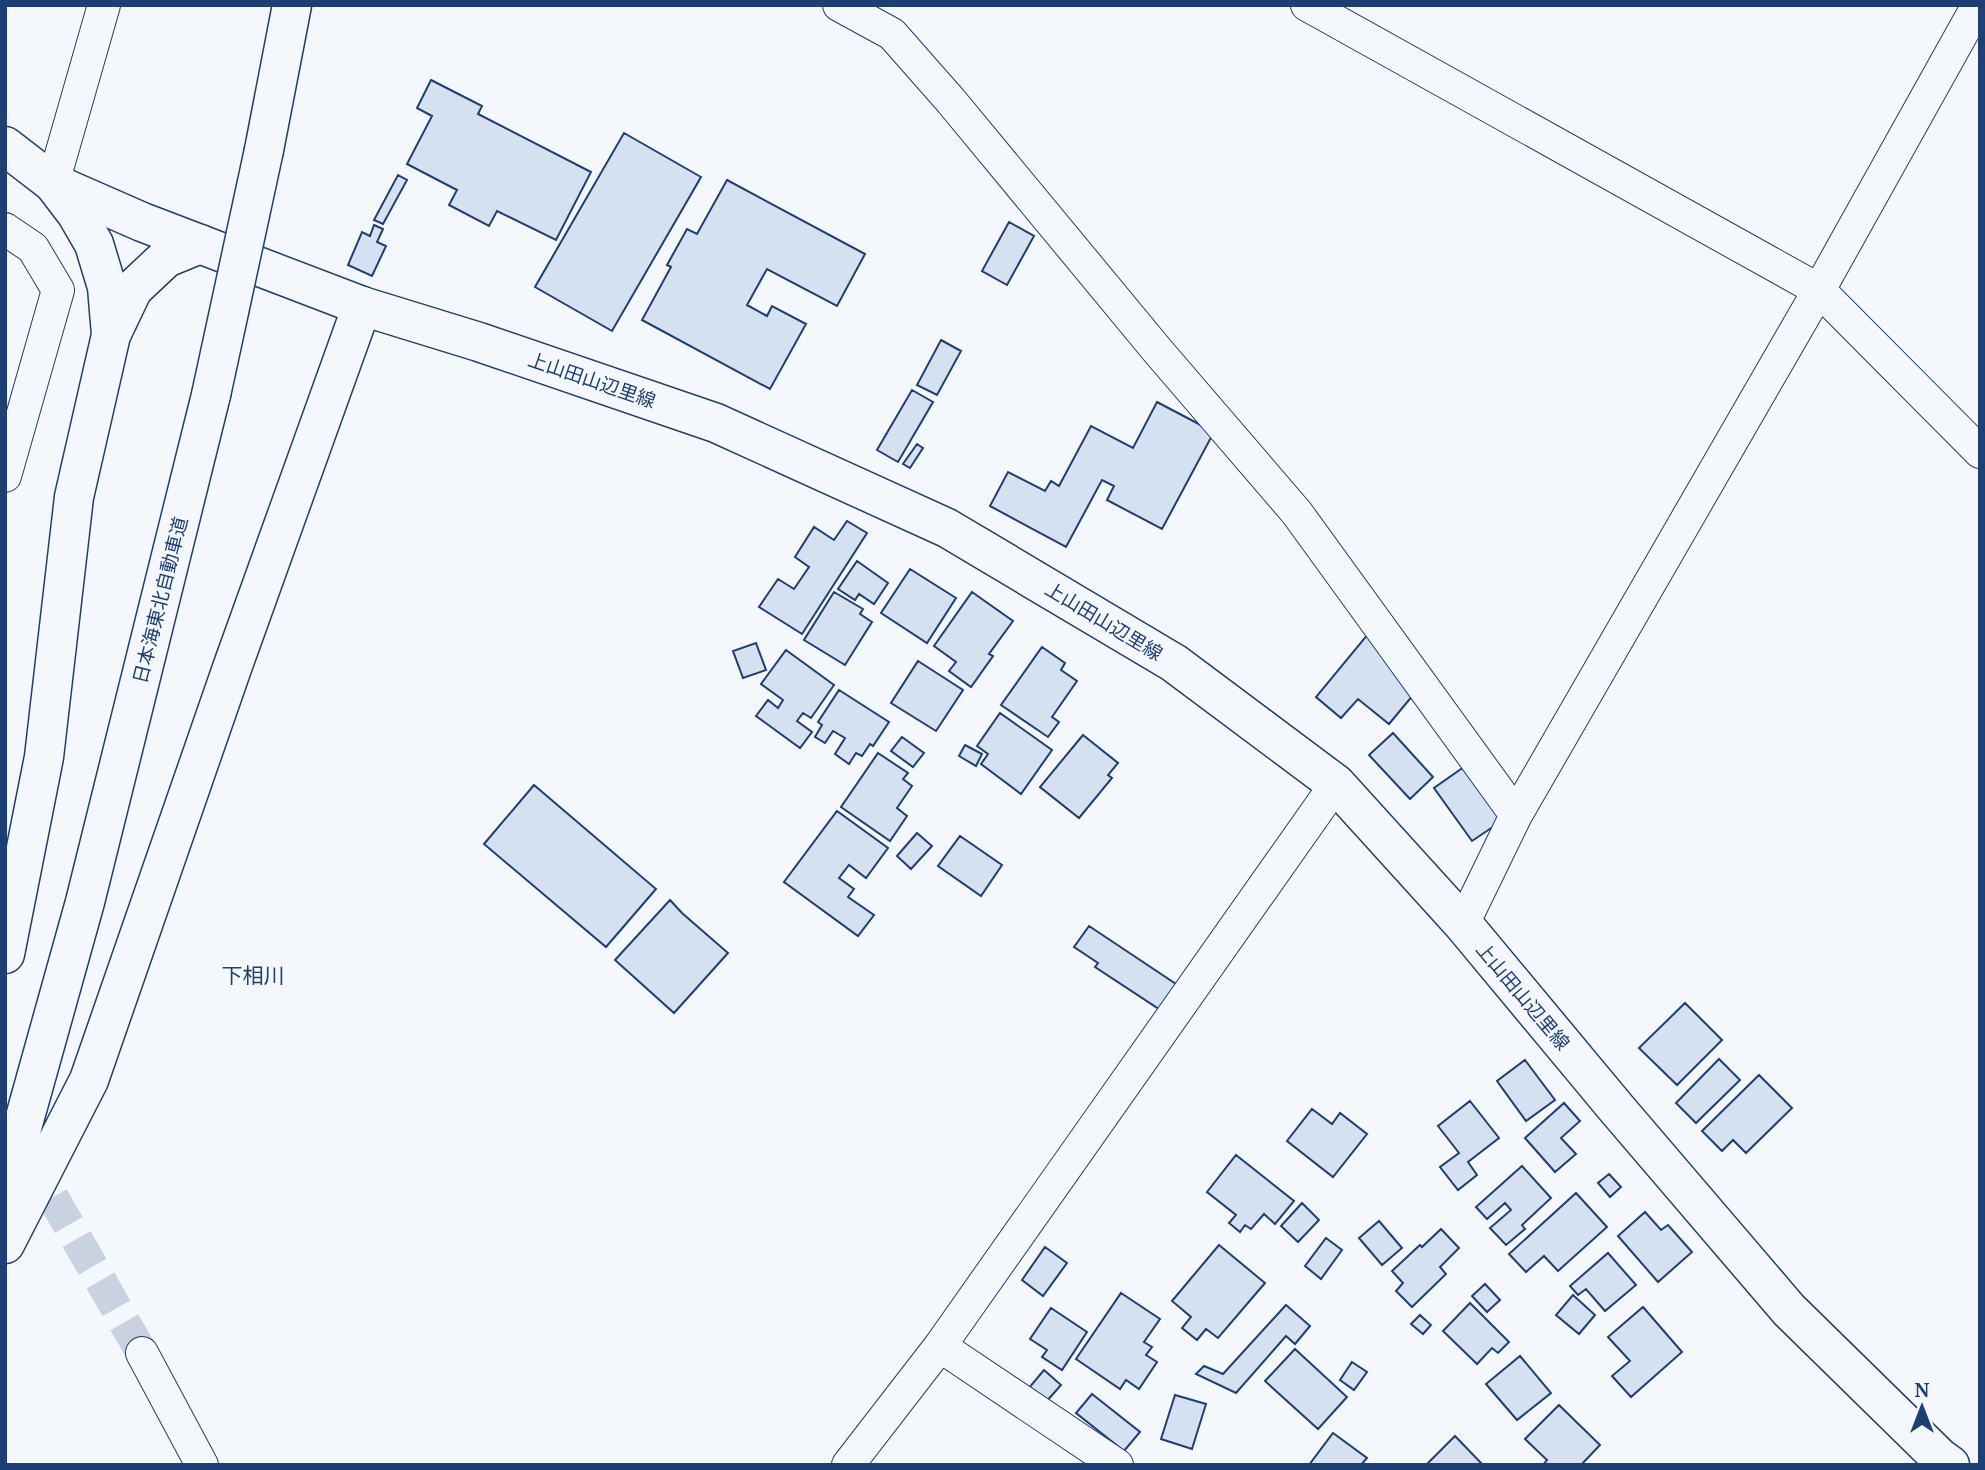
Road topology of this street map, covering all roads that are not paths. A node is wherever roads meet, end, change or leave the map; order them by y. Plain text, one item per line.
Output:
1 (104, 5) edge
2 (292, 5) edge
3 (839, 5) edge
4 (1307, 5) edge
5 (1978, 5) edge
6 (5, 145) edge
7 (53, 183) junction
8 (5, 229) edge
9 (200, 244) junction
10 (1819, 290) junction
11 (362, 306) junction
12 (111, 334) junction
13 (1980, 452) edge
14 (5, 476) edge
15 (1336, 784) junction
16 (1516, 815) junction
17 (1463, 924) junction
18 (5, 954) edge
19 (5, 1189) edge
20 (5, 1244) edge
21 (940, 1346) junction
22 (142, 1353) tunnel mouth
23 (202, 1465) edge
24 (848, 1465) edge
25 (1117, 1465) edge
26 (1950, 1465) edge

1 - 7 street
2 - 19 main road, 日本海東北自動車道, bridge
3 - 16 street
4 - 10 street
5 - 10 street
6 - 7 main road, 上山田山辺里線
7 - 9 main road, 上山田山辺里線
7 - 12 main road
8 - 14 street
9 - 11 main road, 上山田山辺里線
9 - 12 main road
10 - 13 street
10 - 16 street
11 - 15 main road, 上山田山辺里線
11 - 20 main road
12 - 18 main road
15 - 17 main road, 上山田山辺里線
15 - 21 street
16 - 17 street
17 - 26 main road, 上山田山辺里線
21 - 24 street
21 - 25 street
22 - 23 street

